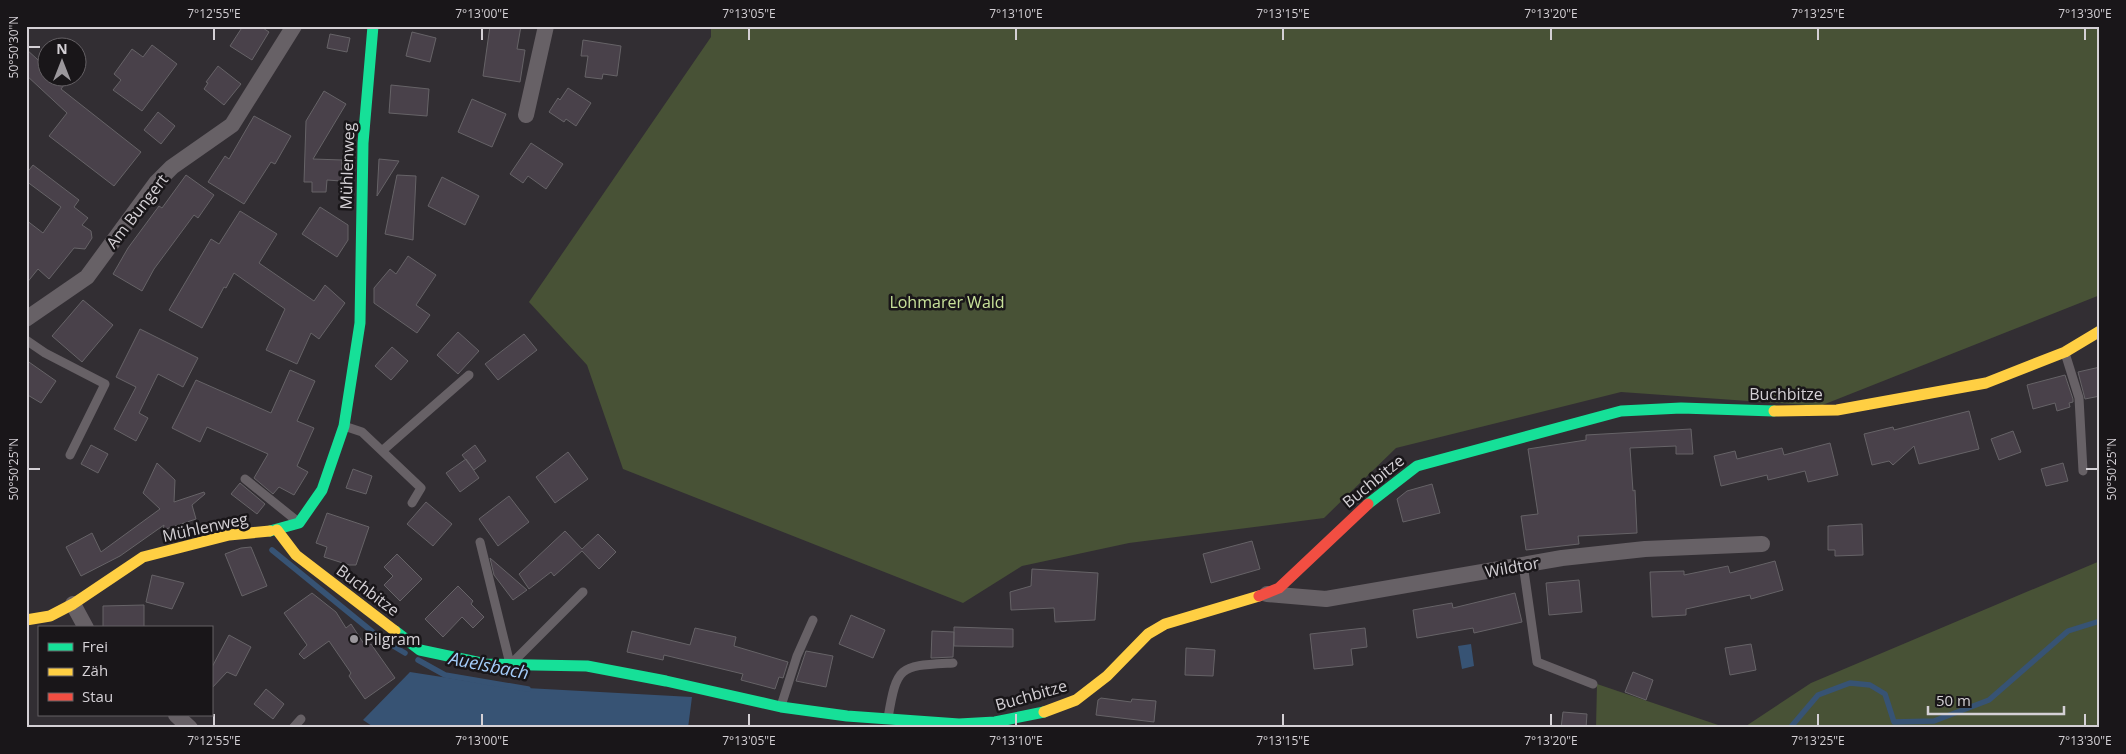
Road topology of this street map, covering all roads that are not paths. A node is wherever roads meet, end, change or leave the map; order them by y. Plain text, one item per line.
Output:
1 (294, 26) edge
2 (373, 26) edge
3 (546, 26) edge
4 (526, 115) dead end
5 (26, 319) edge
6 (2100, 331) edge
7 (26, 340) edge
8 (2065, 352) junction
9 (469, 375) dead end
10 (344, 426) junction
11 (382, 451) junction
12 (70, 455) dead end
13 (2083, 471) dead end
14 (245, 479) dead end
15 (412, 503) dead end
16 (299, 523) junction
17 (277, 530) junction
18 (480, 542) dead end
19 (1762, 544) dead end
20 (1523, 564) junction
21 (582, 592) dead end
22 (1264, 594) junction
23 (73, 604) junction
24 (26, 620) edge
25 (813, 620) dead end
26 (85, 626) edge
27 (953, 663) dead end
28 (510, 664) junction
29 (1593, 684) dead end
30 (780, 706) junction
31 (177, 716) edge
32 (301, 719) dead end
33 (888, 719) junction
34 (190, 728) edge
35 (293, 728) edge

1 - 5 street, Am Bungert
2 - 10 street, Mühlenweg
3 - 4 street
6 - 8 street, Buchbitze
7 - 12 lane
8 - 13 lane
8 - 22 street, Buchbitze
9 - 11 lane
10 - 11 lane
10 - 16 street, Mühlenweg
11 - 15 lane
14 - 16 lane
16 - 17 street, Mühlenweg
17 - 23 street, Mühlenweg
17 - 28 street, Buchbitze
18 - 28 lane
19 - 20 street, Wildtor
20 - 22 street, Wildtor
20 - 29 lane
21 - 28 lane
22 - 33 street, Buchbitze
23 - 24 street, Mühlenweg
23 - 26 street
25 - 30 lane
27 - 33 lane
28 - 30 street, Buchbitze
30 - 33 street, Buchbitze
31 - 34 street
32 - 35 lane

